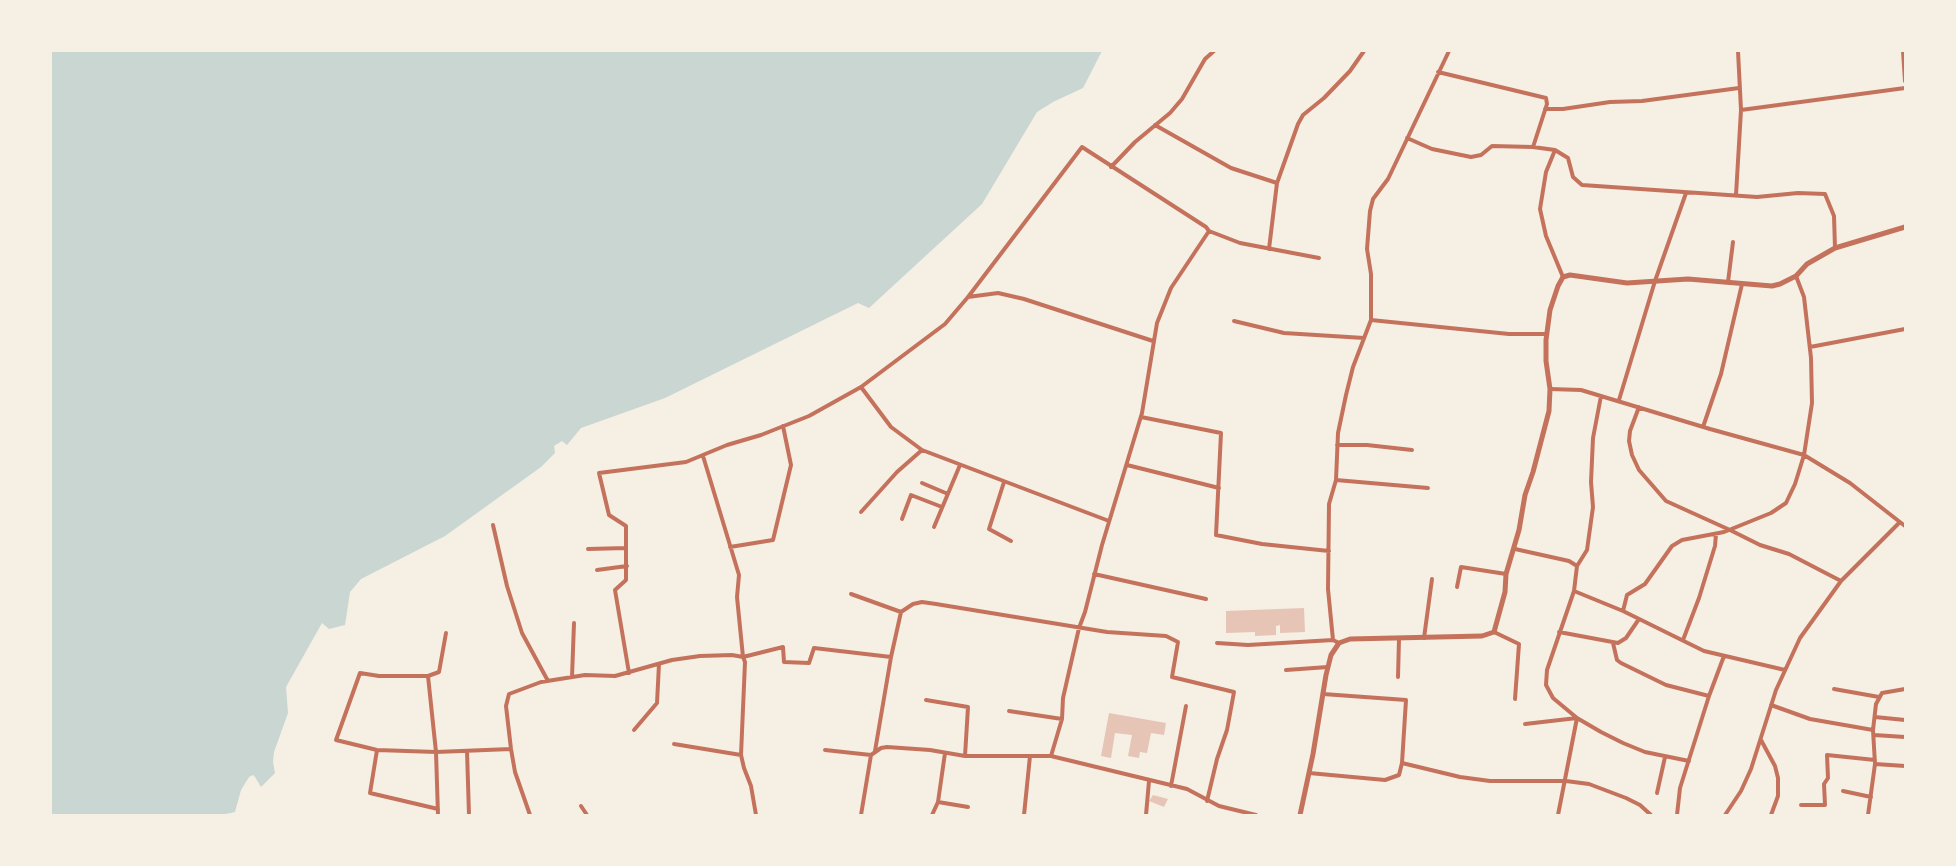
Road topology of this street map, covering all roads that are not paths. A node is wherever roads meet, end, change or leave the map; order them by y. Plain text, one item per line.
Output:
1 (1214, 51) edge
2 (1364, 51) edge
3 (1449, 51) edge
4 (1738, 51) edge
5 (1903, 51) edge
6 (1438, 72) junction
7 (1905, 81) edge
8 (1739, 88) junction
9 (1905, 88) edge
10 (1545, 109) junction
11 (1741, 110) junction
12 (1155, 126) junction
13 (1407, 138) junction
14 (1533, 147) junction
15 (1555, 150) junction
16 (1111, 166) junction
17 (1277, 183) junction
18 (1686, 193) junction
19 (1736, 195) junction
20 (1905, 227) edge
21 (1209, 231) junction
22 (1733, 242) dead end
23 (1835, 248) junction
24 (1269, 249) junction
25 (1319, 258) dead end
26 (1796, 276) junction
27 (1563, 277) junction
28 (1655, 281) junction
29 (1728, 282) junction
30 (1742, 284) junction
31 (969, 297) junction
32 (1371, 320) junction
33 (1234, 321) dead end
34 (1905, 330) edge
35 (1548, 334) junction
36 (1365, 338) junction
37 (1153, 341) junction
38 (1810, 347) junction
39 (861, 387) junction
40 (1550, 388) junction
41 (1601, 396) junction
42 (1619, 400) junction
43 (1639, 407) junction
44 (1141, 417) junction
45 (783, 426) junction
46 (1703, 427) junction
47 (1337, 445) junction
48 (922, 450) junction
49 (1412, 450) dead end
50 (1804, 455) junction
51 (703, 456) junction
52 (960, 465) junction
53 (1127, 465) junction
54 (1336, 480) junction
55 (1004, 482) junction
56 (922, 483) dead end
57 (1218, 488) junction
58 (1428, 488) dead end
59 (948, 494) junction
60 (942, 507) junction
61 (861, 512) dead end
62 (902, 519) dead end
63 (1109, 521) junction
64 (1899, 523) junction
65 (493, 525) dead end
66 (1905, 526) edge
67 (934, 527) dead end
68 (1730, 530) junction
69 (1716, 534) junction
70 (1011, 541) dead end
71 (730, 547) junction
72 (626, 548) junction
73 (588, 549) dead end
74 (1515, 549) junction
75 (1329, 551) junction
76 (1577, 566) junction
77 (627, 567) junction
78 (597, 570) dead end
79 (1094, 574) junction
80 (1506, 574) junction
81 (1432, 579) dead end
82 (1841, 581) junction
83 (1457, 587) dead end
84 (1574, 591) junction
85 (851, 594) dead end
86 (1206, 599) dead end
87 (1623, 611) junction
88 (901, 612) junction
89 (1639, 619) junction
90 (574, 623) dead end
91 (1079, 628) junction
92 (1494, 632) junction
93 (1559, 632) junction
94 (446, 633) dead end
95 (1424, 638) junction
96 (1399, 639) junction
97 (1683, 640) junction
98 (1336, 641) junction
99 (1217, 643) dead end
100 (1613, 643) junction
101 (1724, 656) junction
102 (743, 657) junction
103 (891, 657) junction
104 (659, 664) junction
105 (1329, 667) junction
106 (1286, 670) dead end
107 (1785, 670) junction
108 (629, 673) junction
109 (428, 676) junction
110 (572, 677) junction
111 (1398, 677) dead end
112 (548, 681) junction
113 (1834, 689) dead end
114 (1905, 689) edge
115 (1322, 694) junction
116 (1709, 696) junction
117 (1879, 697) junction
118 (1515, 699) dead end
119 (926, 700) dead end
120 (1771, 705) junction
121 (1186, 706) dead end
122 (1009, 711) dead end
123 (1875, 717) junction
124 (1577, 718) junction
125 (1062, 719) junction
126 (1905, 720) edge
127 (1525, 724) dead end
128 (634, 730) dead end
129 (1873, 730) junction
130 (1874, 735) junction
131 (1905, 737) edge
132 (1761, 739) junction
133 (674, 744) dead end
134 (511, 749) junction
135 (377, 750) junction
136 (825, 750) dead end
137 (467, 751) junction
138 (875, 751) junction
139 (436, 752) junction
140 (945, 753) junction
141 (741, 755) junction
142 (871, 755) junction
143 (965, 756) junction
144 (1030, 756) junction
145 (1052, 756) junction
146 (1665, 757) junction
147 (1689, 761) junction
148 (1875, 762) junction
149 (1402, 763) junction
150 (1905, 766) edge
151 (1309, 773) junction
152 (1566, 781) junction
153 (1149, 782) junction
154 (1171, 786) junction
155 (1843, 791) dead end
156 (1657, 793) dead end
157 (1871, 797) junction
158 (1207, 801) junction
159 (938, 802) junction
160 (1801, 805) dead end
161 (581, 806) dead end
162 (968, 807) dead end
163 (438, 808) junction
164 (438, 815) edge
165 (469, 815) edge
166 (530, 815) edge
167 (587, 815) edge
168 (756, 815) edge
169 (861, 815) edge
170 (932, 815) edge
171 (1024, 815) edge
172 (1146, 815) edge
173 (1256, 815) edge
174 (1300, 815) edge
175 (1558, 815) edge
176 (1651, 815) edge
177 (1677, 815) edge
178 (1725, 815) edge
179 (1771, 815) edge
180 (1868, 815) edge

1 - 12 street
2 - 17 street
3 - 6 street
4 - 8 street
5 - 7 street
6 - 10 street
6 - 13 street
8 - 10 street
8 - 11 street
9 - 11 street
10 - 14 street
11 - 19 street
12 - 16 street
12 - 17 street
13 - 14 street
13 - 32 street
14 - 15 street
15 - 18 street
15 - 27 street
16 - 21 street
16 - 31 street
17 - 24 street
18 - 19 street
18 - 28 street
19 - 23 street
20 - 23 street
21 - 24 street
21 - 37 street
22 - 29 street
23 - 26 street
24 - 25 street
26 - 30 street
26 - 38 street
27 - 28 street
27 - 35 street
28 - 29 street
28 - 42 street
29 - 30 street
30 - 46 street
31 - 37 street
31 - 39 street
32 - 35 street
32 - 36 street
33 - 36 street
34 - 38 street
35 - 40 street
36 - 47 street
37 - 44 street
38 - 50 street
39 - 45 street
39 - 48 street
40 - 41 street
40 - 74 street
41 - 42 street
41 - 76 street
42 - 43 street
43 - 46 street
43 - 68 street
44 - 53 street
44 - 57 street
45 - 51 street
45 - 71 street
46 - 50 street
47 - 49 street
47 - 54 street
48 - 52 street
48 - 61 street
50 - 64 street
50 - 68 street
51 - 71 street
51 - 72 street
52 - 55 street
52 - 59 street
53 - 57 street
53 - 63 street
54 - 58 street
54 - 75 street
55 - 63 street
55 - 70 street
56 - 59 street
57 - 75 street
59 - 60 street
60 - 62 street
60 - 67 street
63 - 79 street
64 - 66 street
64 - 82 street
65 - 112 street
68 - 69 street
68 - 82 street
69 - 87 street
69 - 97 street
71 - 102 street
72 - 73 street
72 - 77 street
74 - 76 street
74 - 80 street
75 - 98 street
76 - 84 street
77 - 78 street
77 - 108 street
79 - 86 street
79 - 91 street
80 - 83 street
80 - 92 street
81 - 95 street
82 - 107 street
84 - 87 street
84 - 93 street
85 - 88 street
87 - 89 street
88 - 91 street
88 - 103 street
89 - 97 street
89 - 100 street
90 - 110 street
91 - 125 street
91 - 158 street
92 - 95 street
92 - 118 street
93 - 100 street
93 - 124 street
94 - 109 street
95 - 96 street
96 - 98 street
96 - 111 street
97 - 101 street
98 - 99 street
98 - 105 street
100 - 116 street
101 - 107 street
101 - 116 street
102 - 103 street
102 - 104 street
102 - 141 street
103 - 138 street
104 - 108 street
104 - 128 street
105 - 106 street
105 - 115 street
107 - 120 street
108 - 110 street
109 - 135 street
109 - 139 street
110 - 112 street
112 - 134 street
113 - 117 street
114 - 117 street
115 - 149 street
115 - 151 street
116 - 147 street
117 - 123 street
119 - 143 street
120 - 129 street
120 - 132 street
121 - 154 street
122 - 125 street
123 - 126 street
123 - 129 street
124 - 127 street
124 - 146 street
124 - 152 street
125 - 145 street
129 - 130 street
130 - 131 street
130 - 148 street
132 - 178 street
132 - 179 street
133 - 141 street
134 - 137 street
134 - 166 street
135 - 139 street
135 - 163 street
136 - 142 street
137 - 139 street
137 - 165 street
138 - 140 street
138 - 142 street
139 - 163 street
140 - 143 street
140 - 159 street
141 - 168 street
142 - 169 street
143 - 144 street
144 - 145 street
144 - 171 street
145 - 153 street
146 - 147 street
146 - 156 street
147 - 177 street
148 - 150 street
148 - 157 street
148 - 160 street
149 - 151 street
149 - 152 street
151 - 174 street
152 - 175 street
152 - 176 street
153 - 154 street
153 - 172 street
154 - 158 street
155 - 157 street
157 - 180 street
158 - 173 street
159 - 162 street
159 - 170 street
161 - 167 street
163 - 164 street

